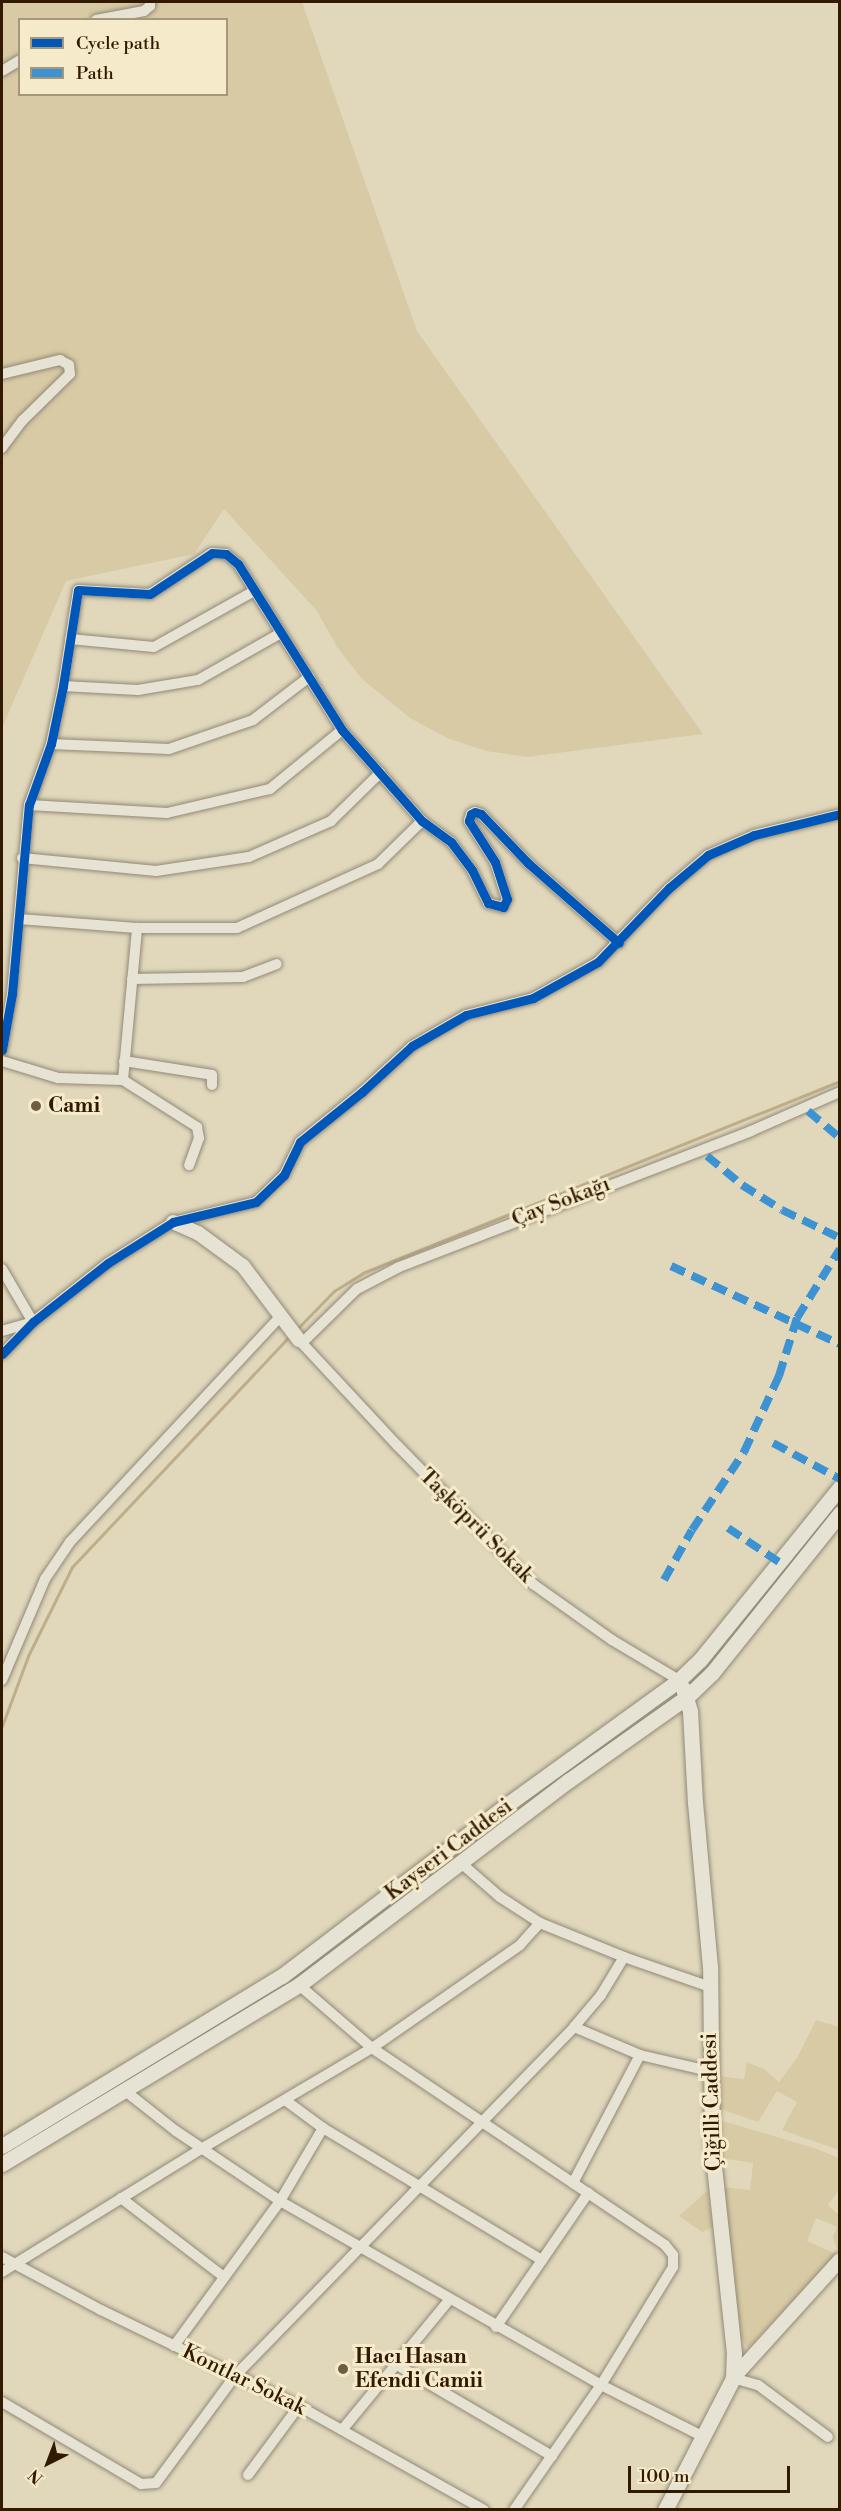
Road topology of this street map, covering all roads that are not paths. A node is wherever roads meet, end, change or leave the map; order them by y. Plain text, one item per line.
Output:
1 (150, 2) edge
2 (107, 18) edge
3 (18, 61) edge
4 (2, 71) edge
5 (2, 374) edge
6 (2, 448) edge
7 (254, 591) junction
8 (281, 633) junction
9 (70, 639) junction
10 (309, 677) junction
11 (63, 686) junction
12 (342, 730) junction
13 (51, 744) junction
14 (380, 772) junction
15 (29, 805) junction
16 (840, 814) edge
17 (423, 821) junction
18 (22, 858) junction
19 (19, 919) junction
20 (137, 928) junction
21 (619, 943) junction
22 (278, 964) dead end
23 (132, 979) junction
24 (2, 1050) edge
25 (2, 1061) edge
26 (124, 1061) junction
27 (123, 1080) junction
28 (212, 1085) dead end
29 (840, 1092) edge
30 (189, 1165) dead end
31 (173, 1222) junction
32 (2, 1269) edge
33 (281, 1316) junction
34 (33, 1322) junction
35 (2, 1331) edge
36 (300, 1342) junction
37 (2, 1354) edge
38 (840, 1487) edge
39 (840, 1513) edge
40 (2, 1680) edge
41 (679, 1680) junction
42 (688, 1696) junction
43 (461, 1863) junction
44 (540, 1923) junction
45 (624, 1957) junction
46 (299, 1985) junction
47 (710, 1987) junction
48 (574, 2027) junction
49 (372, 2048) junction
50 (640, 2055) junction
51 (709, 2071) junction
52 (124, 2090) junction
53 (285, 2100) junction
54 (482, 2122) junction
55 (323, 2128) junction
56 (2, 2146) edge
57 (201, 2149) junction
58 (2, 2164) edge
59 (573, 2183) junction
60 (419, 2187) junction
61 (588, 2193) junction
62 (121, 2198) junction
63 (280, 2201) junction
64 (360, 2247) junction
65 (2, 2257) edge
66 (542, 2260) junction
67 (840, 2260) edge
68 (14, 2264) junction
69 (2, 2272) edge
70 (224, 2277) junction
71 (449, 2300) junction
72 (496, 2327) junction
73 (174, 2346) junction
74 (397, 2365) junction
75 (236, 2376) junction
76 (733, 2378) junction
77 (601, 2385) junction
78 (2, 2402) edge
79 (299, 2406) junction
80 (342, 2430) junction
81 (702, 2436) junction
82 (828, 2437) dead end
83 (552, 2456) junction
84 (248, 2475) dead end
85 (484, 2510) edge
86 (514, 2510) edge
87 (665, 2510) edge

1 - 2 street
3 - 4 street
5 - 6 street
7 - 8 street
7 - 9 street
7 - 9 street
8 - 10 street
8 - 11 street
9 - 11 street
10 - 12 street
10 - 13 street
11 - 13 street
12 - 14 street
12 - 15 street
13 - 15 street
14 - 17 street
14 - 18 street
15 - 18 street
16 - 21 street
17 - 20 street
17 - 21 street
18 - 19 street
19 - 20 street
19 - 24 street
20 - 23 street
21 - 31 street
22 - 23 street
23 - 26 street
25 - 27 street
26 - 27 street
26 - 28 street
27 - 30 street
29 - 36 street, Çay Sokağı
31 - 33 street
31 - 34 street
32 - 34 street
33 - 36 street
33 - 40 street
34 - 35 street
34 - 37 street
36 - 41 street, Taşköprü Sokak
38 - 41 main road, Kayseri Caddesi
39 - 42 main road, Kayseri Caddesi
41 - 42 main road, Çiğilli Caddesi
41 - 56 main road, Kayseri Caddesi
42 - 43 main road, Kayseri Caddesi
42 - 47 main road, Çiğilli Caddesi
43 - 44 street
43 - 46 main road, Kayseri Caddesi
44 - 45 street
44 - 49 street
45 - 47 street
45 - 48 street
46 - 49 street
46 - 52 main road, Kayseri Caddesi
47 - 51 main road, Çiğilli Caddesi
48 - 50 street
48 - 54 street
49 - 53 street
49 - 54 street
50 - 51 street
50 - 59 street
51 - 76 main road, Çiğilli Caddesi
52 - 57 street
52 - 58 main road, Kayseri Caddesi
53 - 55 street
53 - 57 street
54 - 59 street
54 - 60 street
55 - 60 street
55 - 63 street
57 - 62 street
57 - 63 street
59 - 61 street
60 - 64 street
60 - 66 street
61 - 66 street
61 - 77 street
62 - 68 street
62 - 70 street
63 - 64 street
63 - 70 street
64 - 71 street
64 - 75 street
65 - 68 street, Kontlar Sokak
66 - 72 street
67 - 76 street
68 - 69 street
68 - 73 street, Kontlar Sokak
70 - 73 street
71 - 72 street
71 - 74 street
72 - 77 street
73 - 75 street, Kontlar Sokak
74 - 80 street
74 - 83 street
75 - 78 street
75 - 79 street, Kontlar Sokak
76 - 81 main road, Çiğilli Caddesi
76 - 82 street
77 - 81 street
77 - 83 street
79 - 80 street, Kontlar Sokak
79 - 84 street
80 - 85 street, Kontlar Sokak
81 - 87 main road, Çiğilli Caddesi
83 - 86 street

